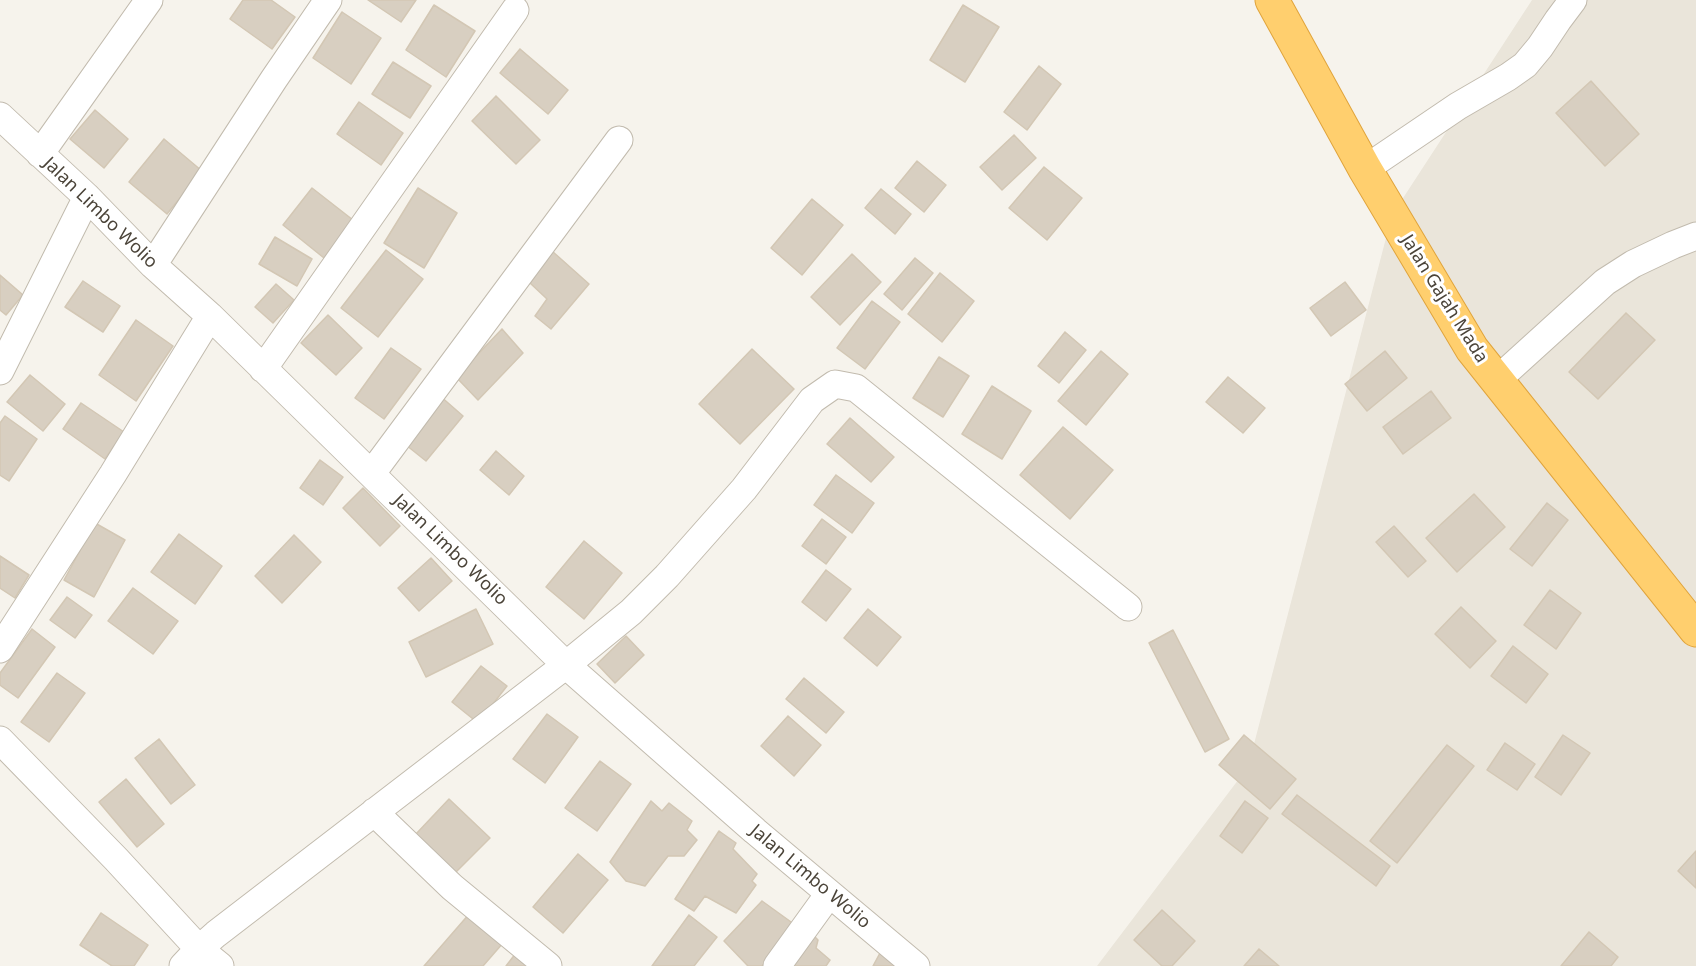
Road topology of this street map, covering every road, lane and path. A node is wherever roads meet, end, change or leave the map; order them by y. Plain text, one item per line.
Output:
1 (149, 0) edge
2 (328, 0) edge
3 (1272, 0) edge
4 (1573, 0) edge
5 (515, 10) dead end
6 (0, 116) edge
7 (619, 140) dead end
8 (40, 154) junction
9 (1365, 169) junction
10 (87, 197) junction
11 (1696, 236) edge
12 (153, 265) junction
13 (210, 316) junction
14 (263, 369) junction
15 (0, 371) edge
16 (1497, 380) junction
17 (372, 473) junction
18 (1128, 607) dead end
19 (1696, 630) edge
20 (0, 649) edge
21 (567, 664) junction
22 (0, 740) edge
23 (374, 812) junction
24 (829, 894) junction
25 (191, 958) edge
26 (220, 966) edge
27 (548, 966) edge
28 (777, 966) edge
29 (916, 966) edge

1 - 8 street
2 - 12 street
3 - 9 highway, Jalan Gajah Mada
4 - 9 street
5 - 14 street
6 - 8 street, Jalan Limbo Wolio
7 - 17 street
8 - 10 street, Jalan Limbo Wolio
9 - 16 highway, Jalan Gajah Mada
10 - 12 street, Jalan Limbo Wolio
10 - 15 street
11 - 16 street
12 - 13 street, Jalan Limbo Wolio
13 - 14 street, Jalan Limbo Wolio
13 - 20 street
14 - 17 street, Jalan Limbo Wolio
16 - 19 highway, Jalan Gajah Mada
17 - 21 street, Jalan Limbo Wolio
18 - 21 street
21 - 23 street
21 - 24 street, Jalan Limbo Wolio
22 - 25 street
23 - 25 street
23 - 27 street
24 - 28 street
24 - 29 street, Jalan Limbo Wolio
25 - 26 street

